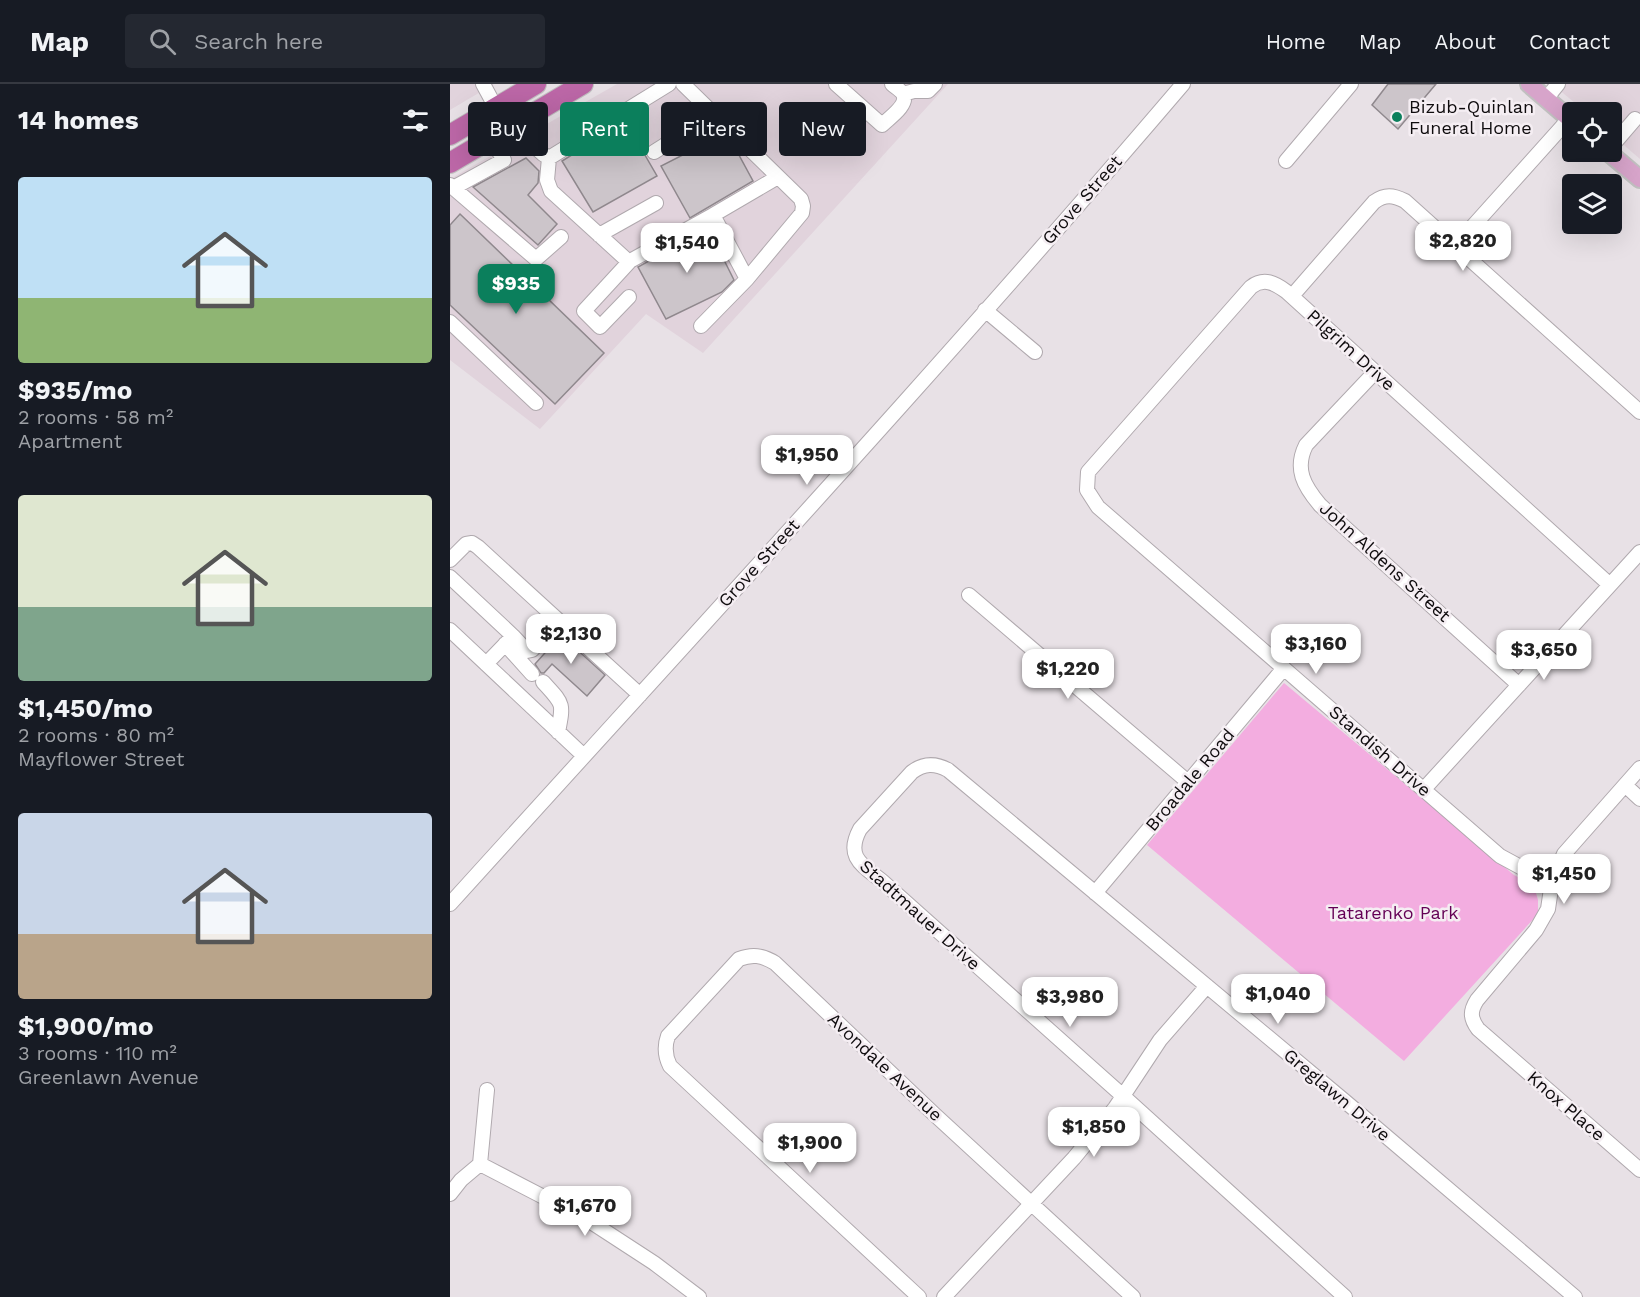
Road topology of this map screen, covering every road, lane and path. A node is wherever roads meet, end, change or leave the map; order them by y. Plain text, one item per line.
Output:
1 (483, 84) edge
2 (536, 84) edge
3 (583, 84) edge
4 (669, 84) edge
5 (683, 84) edge
6 (836, 84) edge
7 (892, 84) edge
8 (935, 84) edge
9 (1183, 84) edge
10 (1351, 84) edge
11 (1529, 84) edge
12 (1558, 84) edge
13 (903, 93) junction
14 (1546, 99) junction
15 (493, 102) edge
16 (506, 102) edge
17 (702, 102) edge
18 (548, 106) edge
19 (1562, 112) edge
20 (1635, 119) dead end
21 (468, 124) edge
22 (1562, 130) edge
23 (1622, 134) edge
24 (450, 135) edge
25 (661, 148) edge
26 (468, 152) edge
27 (654, 152) dead end
28 (502, 156) edge
29 (544, 156) edge
30 (757, 156) edge
31 (549, 159) junction
32 (1286, 161) dead end
33 (1620, 162) edge
34 (450, 163) edge
35 (778, 177) junction
36 (1640, 179) edge
37 (452, 187) edge
38 (656, 203) dead end
39 (713, 215) junction
40 (599, 235) junction
41 (561, 237) dead end
42 (1456, 245) junction
43 (629, 262) junction
44 (747, 279) junction
45 (1292, 296) junction
46 (629, 297) dead end
47 (985, 310) junction
48 (450, 322) edge
49 (701, 326) dead end
50 (1035, 352) dead end
51 (1375, 372) junction
52 (536, 403) dead end
53 (1640, 412) edge
54 (1103, 454) joint
55 (1640, 552) edge
56 (450, 560) edge
57 (450, 578) edge
58 (1610, 585) junction
59 (969, 595) dead end
60 (559, 621) junction
61 (450, 630) edge
62 (509, 640) junction
63 (486, 664) junction
64 (1284, 668) junction
65 (1519, 685) junction
66 (640, 695) junction
67 (558, 732) junction
68 (584, 756) junction
69 (1640, 768) edge
70 (959, 780) joint
71 (1188, 782) junction
72 (1625, 785) junction
73 (1424, 789) junction
74 (1640, 799) edge
75 (1552, 882) junction
76 (1095, 893) junction
77 (450, 904) edge
78 (1207, 987) junction
79 (487, 1090) dead end
80 (1123, 1096) junction
81 (480, 1164) junction
82 (1640, 1170) edge
83 (450, 1194) edge
84 (1032, 1203) junction
85 (699, 1297) edge
86 (919, 1297) edge
87 (944, 1297) edge
88 (1133, 1297) edge
89 (1345, 1297) edge
90 (1575, 1297) edge

1 - 15 street
2 - 16 highway
3 - 18 highway
4 - 31 street
5 - 17 street
6 - 13 street
7 - 13 street
8 - 13 street
9 - 47 street, Grove Street
10 - 32 street
11 - 14 main road
12 - 14 street
14 - 19 main road
20 - 23 street
21 - 24 highway
22 - 42 street
25 - 27 street
26 - 34 highway
28 - 37 street
29 - 31 street
30 - 35 street
31 - 40 street
33 - 36 main road
35 - 39 street
35 - 44 street
37 - 41 street
38 - 40 street
39 - 43 street
39 - 44 street
40 - 43 street
42 - 45 street
42 - 53 street
43 - 46 street
44 - 49 street
45 - 51 street, Pilgrim Drive
45 - 54 street, Pilgrim Drive
47 - 50 street
47 - 66 street, Grove Street
48 - 52 street
51 - 58 street, Pilgrim Drive
51 - 65 street, John Aldens Street
54 - 64 street, Standish Drive
55 - 58 street
56 - 60 street
57 - 62 street
58 - 65 street
59 - 71 street
60 - 62 street
60 - 66 street
61 - 63 street
62 - 63 street
62 - 67 street
63 - 67 street
64 - 71 street, Broadale Road
64 - 73 street, Standish Drive
65 - 73 street
66 - 68 street, Grove Street
67 - 68 street
68 - 77 street, Grove Street
69 - 72 street, Knox Place
70 - 76 street, Greglawn Drive
70 - 80 street, Stadtmauer Drive
71 - 76 street, Broadale Road
72 - 74 street
72 - 75 street, Knox Place
73 - 75 street, Standish Drive
75 - 82 street, Knox Place
76 - 78 street, Greglawn Drive
78 - 80 street
78 - 90 street, Greglawn Drive
79 - 81 street
80 - 84 street
80 - 89 street, Stadtmauer Drive
81 - 83 street
81 - 85 street
84 - 86 street, Avondale Avenue
84 - 87 street
84 - 88 street, Avondale Avenue

